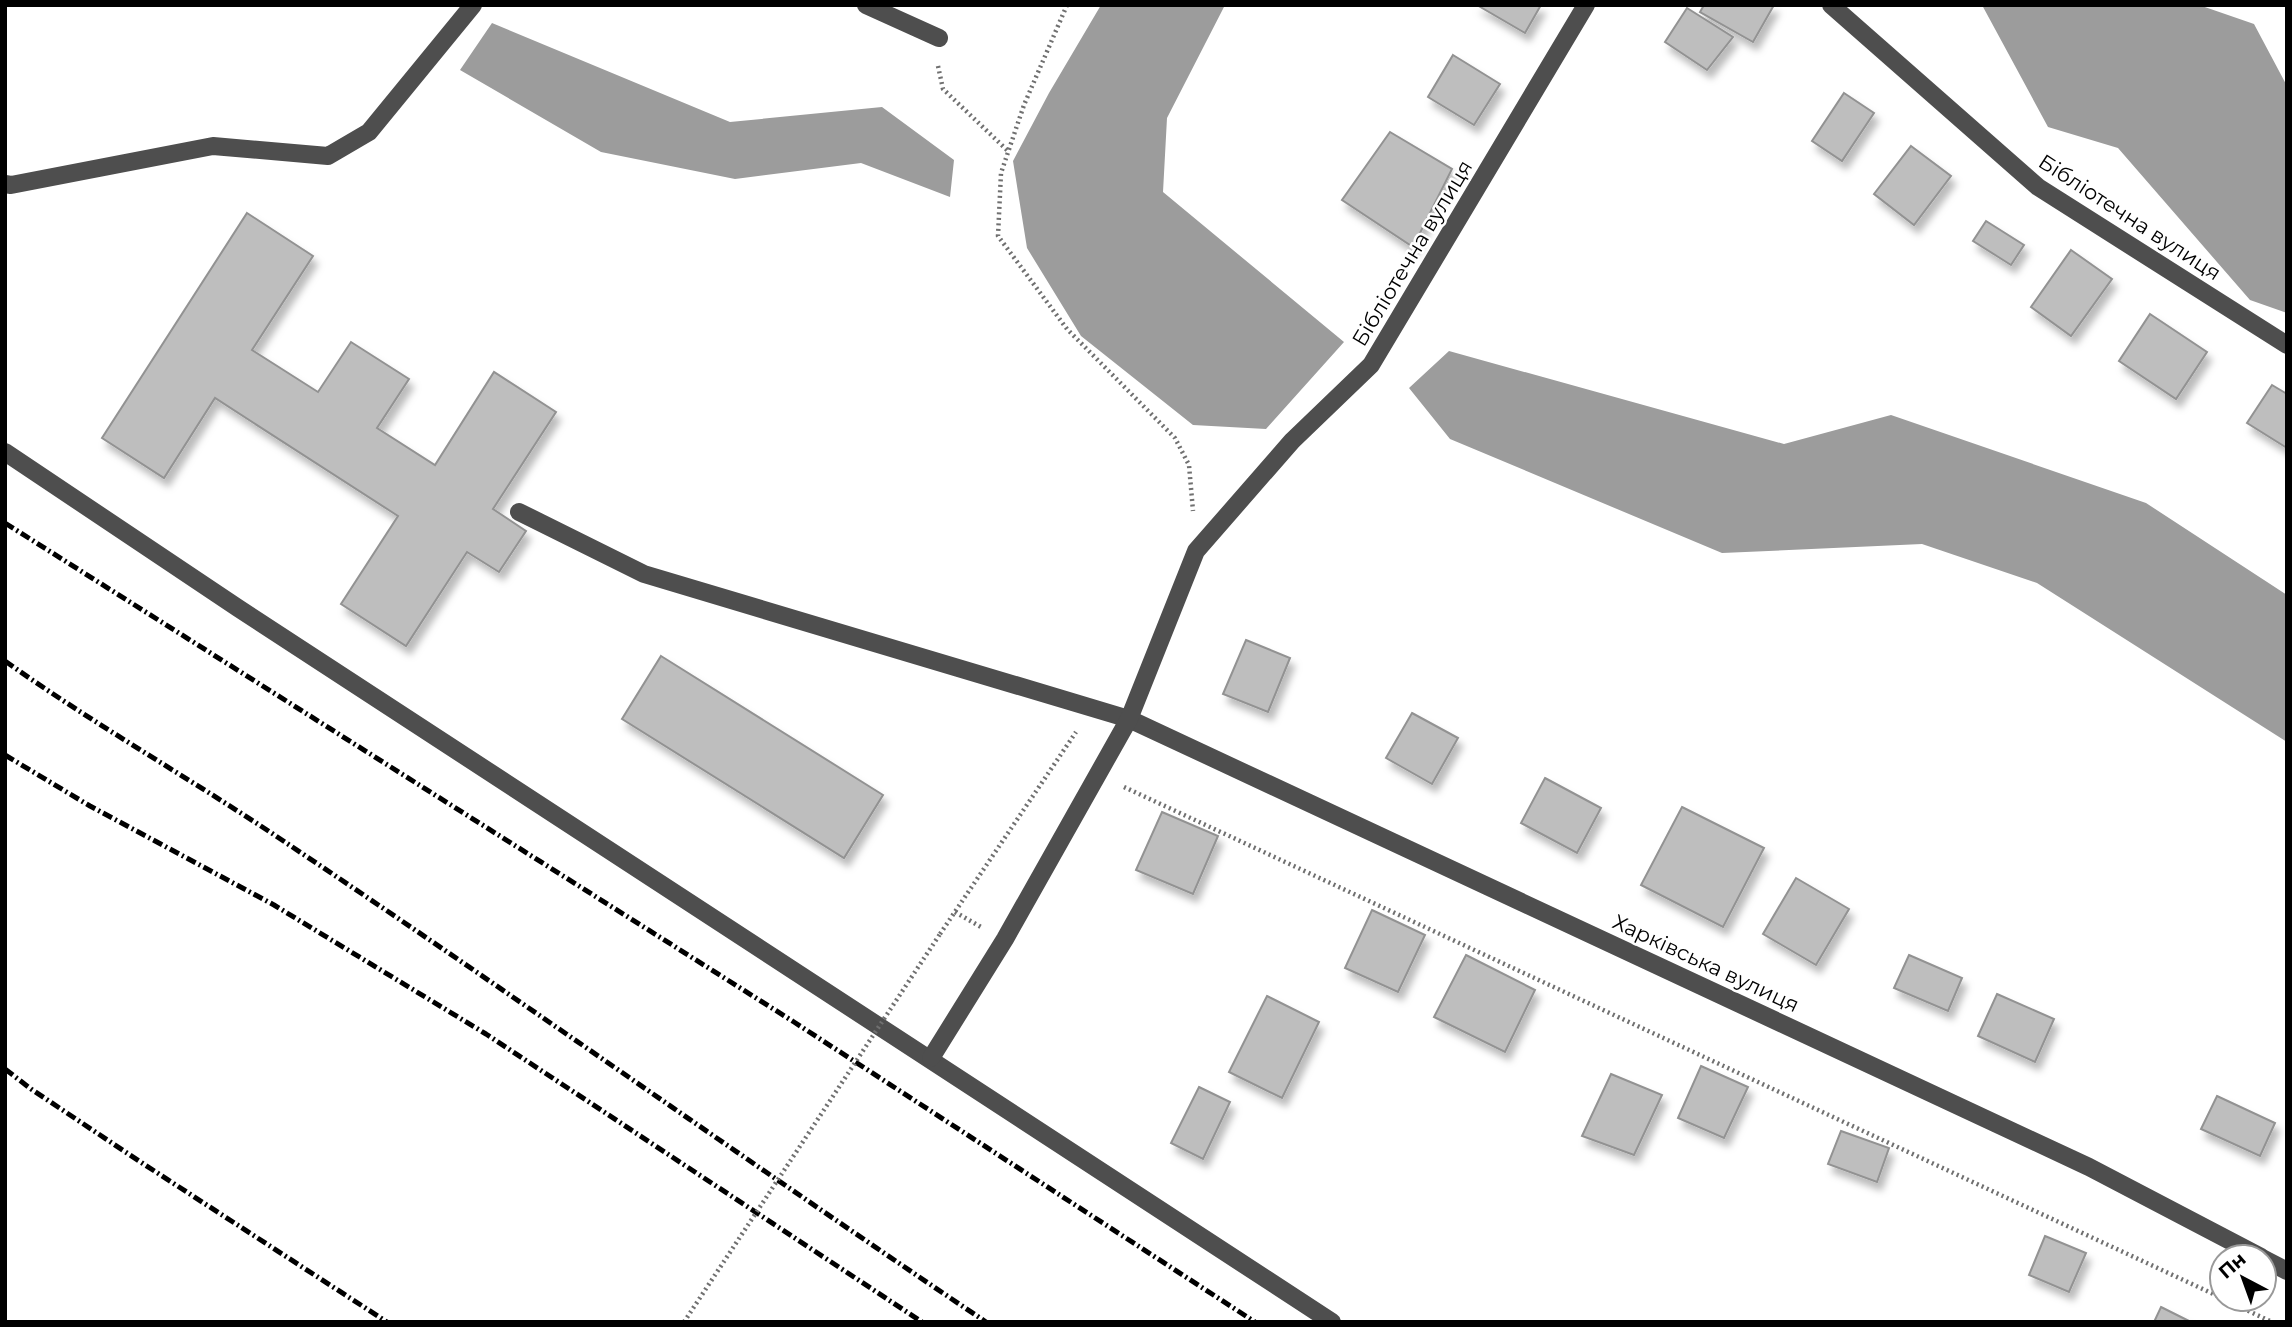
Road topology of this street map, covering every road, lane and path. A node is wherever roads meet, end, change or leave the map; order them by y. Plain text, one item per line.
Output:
1 (473, 5) edge
2 (866, 5) edge
3 (1067, 5) edge
4 (1586, 5) edge
5 (1831, 5) edge
6 (939, 38) joint
7 (1008, 151) junction
8 (5, 184) edge
9 (2287, 345) edge
10 (5, 452) edge
11 (519, 512) dead end
12 (1196, 551) junction
13 (1093, 707) junction
14 (1129, 719) junction
15 (1098, 775) junction
16 (931, 1058) junction
17 (2233, 1243) edge
18 (2208, 1292) edge
19 (2253, 1313) edge
20 (684, 1322) edge
21 (1332, 1322) edge
22 (2272, 1322) edge

1 - 8 street
2 - 6 street
3 - 7 path
4 - 12 street, Бібліотечна вулиця
5 - 9 street, Бібліотечна вулиця
6 - 7 path
7 - 12 path
10 - 16 street
11 - 13 street, Харківська вулиця
12 - 14 street, Бібліотечна вулиця
13 - 14 street, Харківська вулиця
13 - 20 path, bridge
14 - 15 street, Бібліотечна вулиця
14 - 17 street, Харківська вулиця
15 - 16 street, Бібліотечна вулиця
15 - 18 path
16 - 21 street
19 - 22 path

